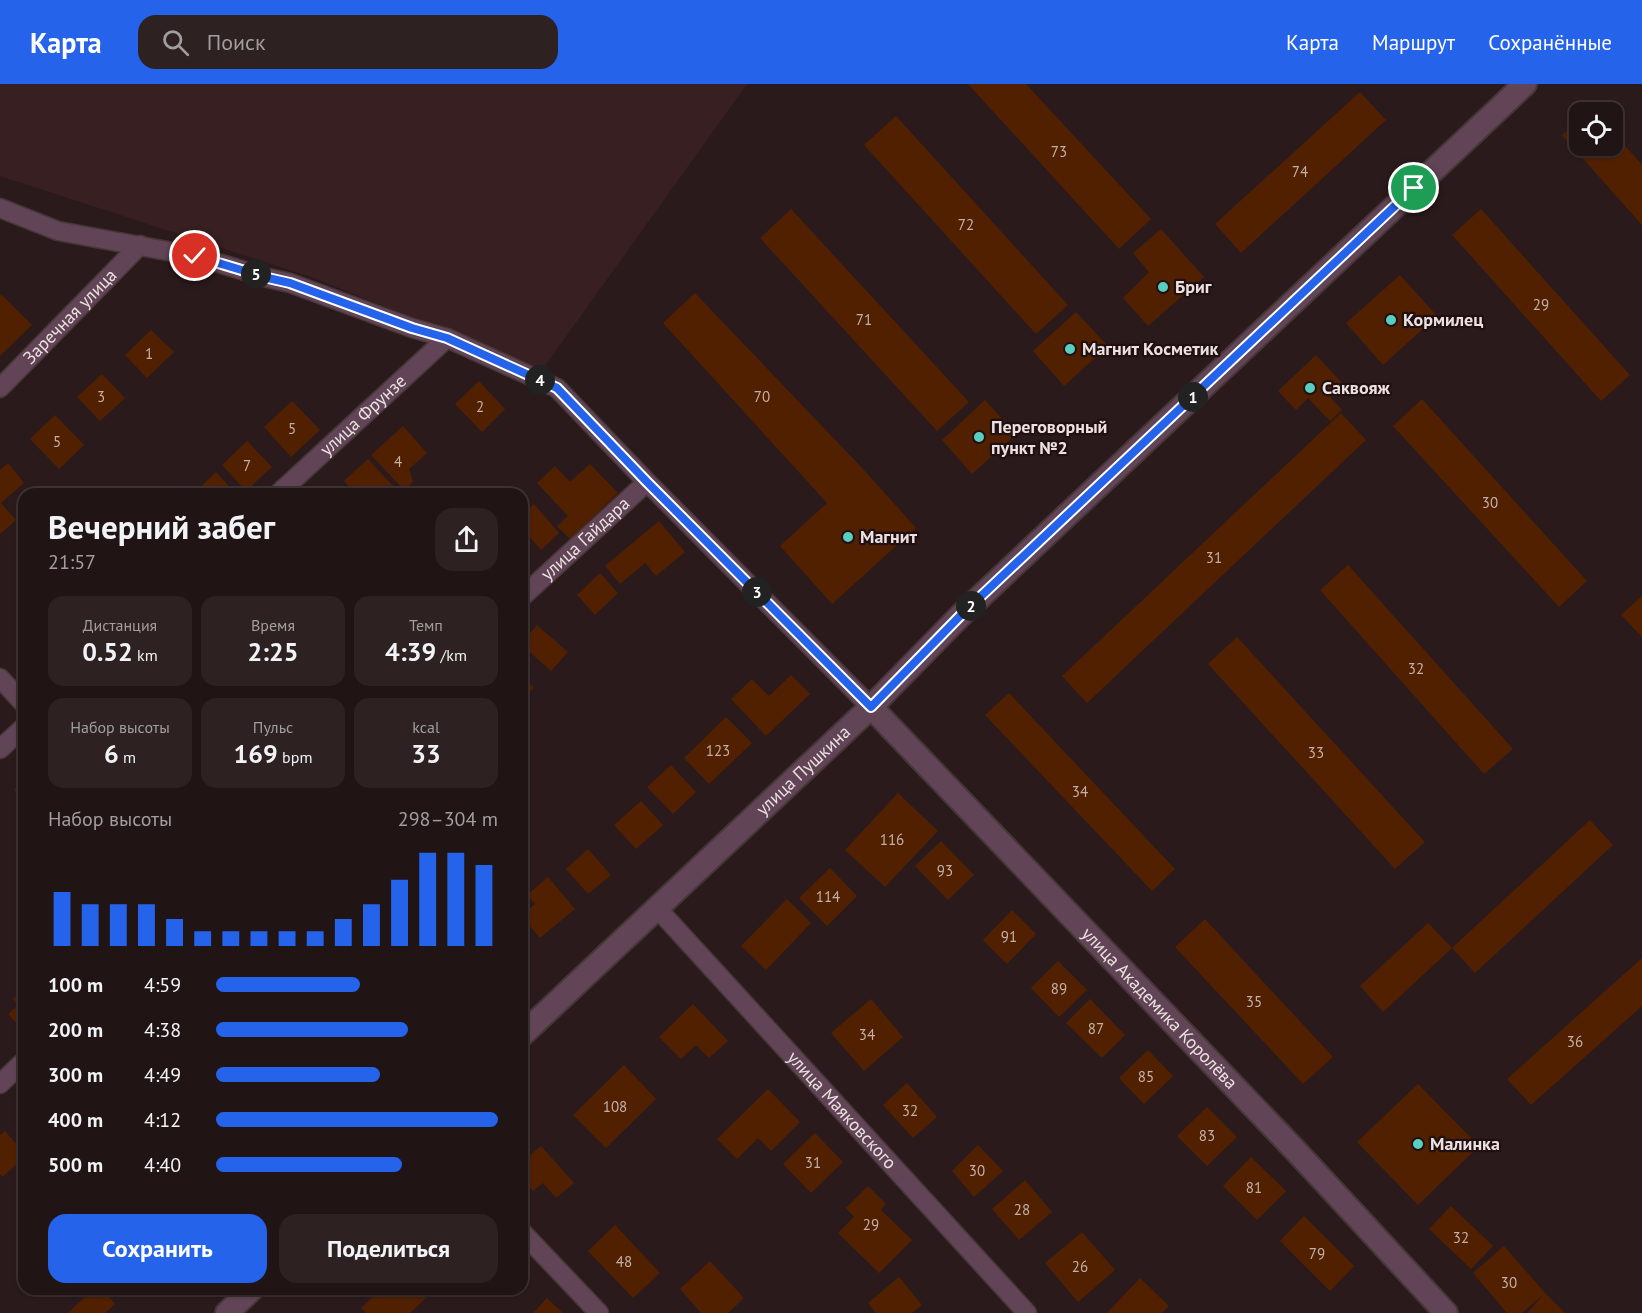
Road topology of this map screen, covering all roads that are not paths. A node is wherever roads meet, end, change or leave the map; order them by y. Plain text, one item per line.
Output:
1 (1525, 84) edge
2 (0, 208) edge
3 (140, 245) junction
4 (447, 338) junction
5 (0, 388) edge
6 (647, 482) junction
7 (284, 488) edge
8 (528, 591) edge
9 (0, 678) edge
10 (18, 698) edge
11 (871, 707) junction
12 (18, 732) edge
13 (0, 749) edge
14 (657, 908) junction
15 (528, 1029) edge
16 (18, 1067) edge
17 (0, 1084) edge
18 (528, 1238) edge
19 (245, 1295) edge
20 (226, 1313) edge
21 (599, 1313) edge
22 (1027, 1313) edge
23 (1446, 1313) edge

1 - 11 street, улица Пушкина
2 - 3 street
3 - 4 street
3 - 5 street, Заречная улица
4 - 6 street
4 - 7 street, улица Фрунзе
6 - 8 street, улица Гайдара
6 - 11 street
9 - 10 street
11 - 14 street, улица Пушкина
11 - 23 street, улица Академика Королёва
12 - 13 street
14 - 15 street, улица Пушкина
14 - 22 street, улица Маяковского
16 - 17 street
18 - 21 street
19 - 20 street

